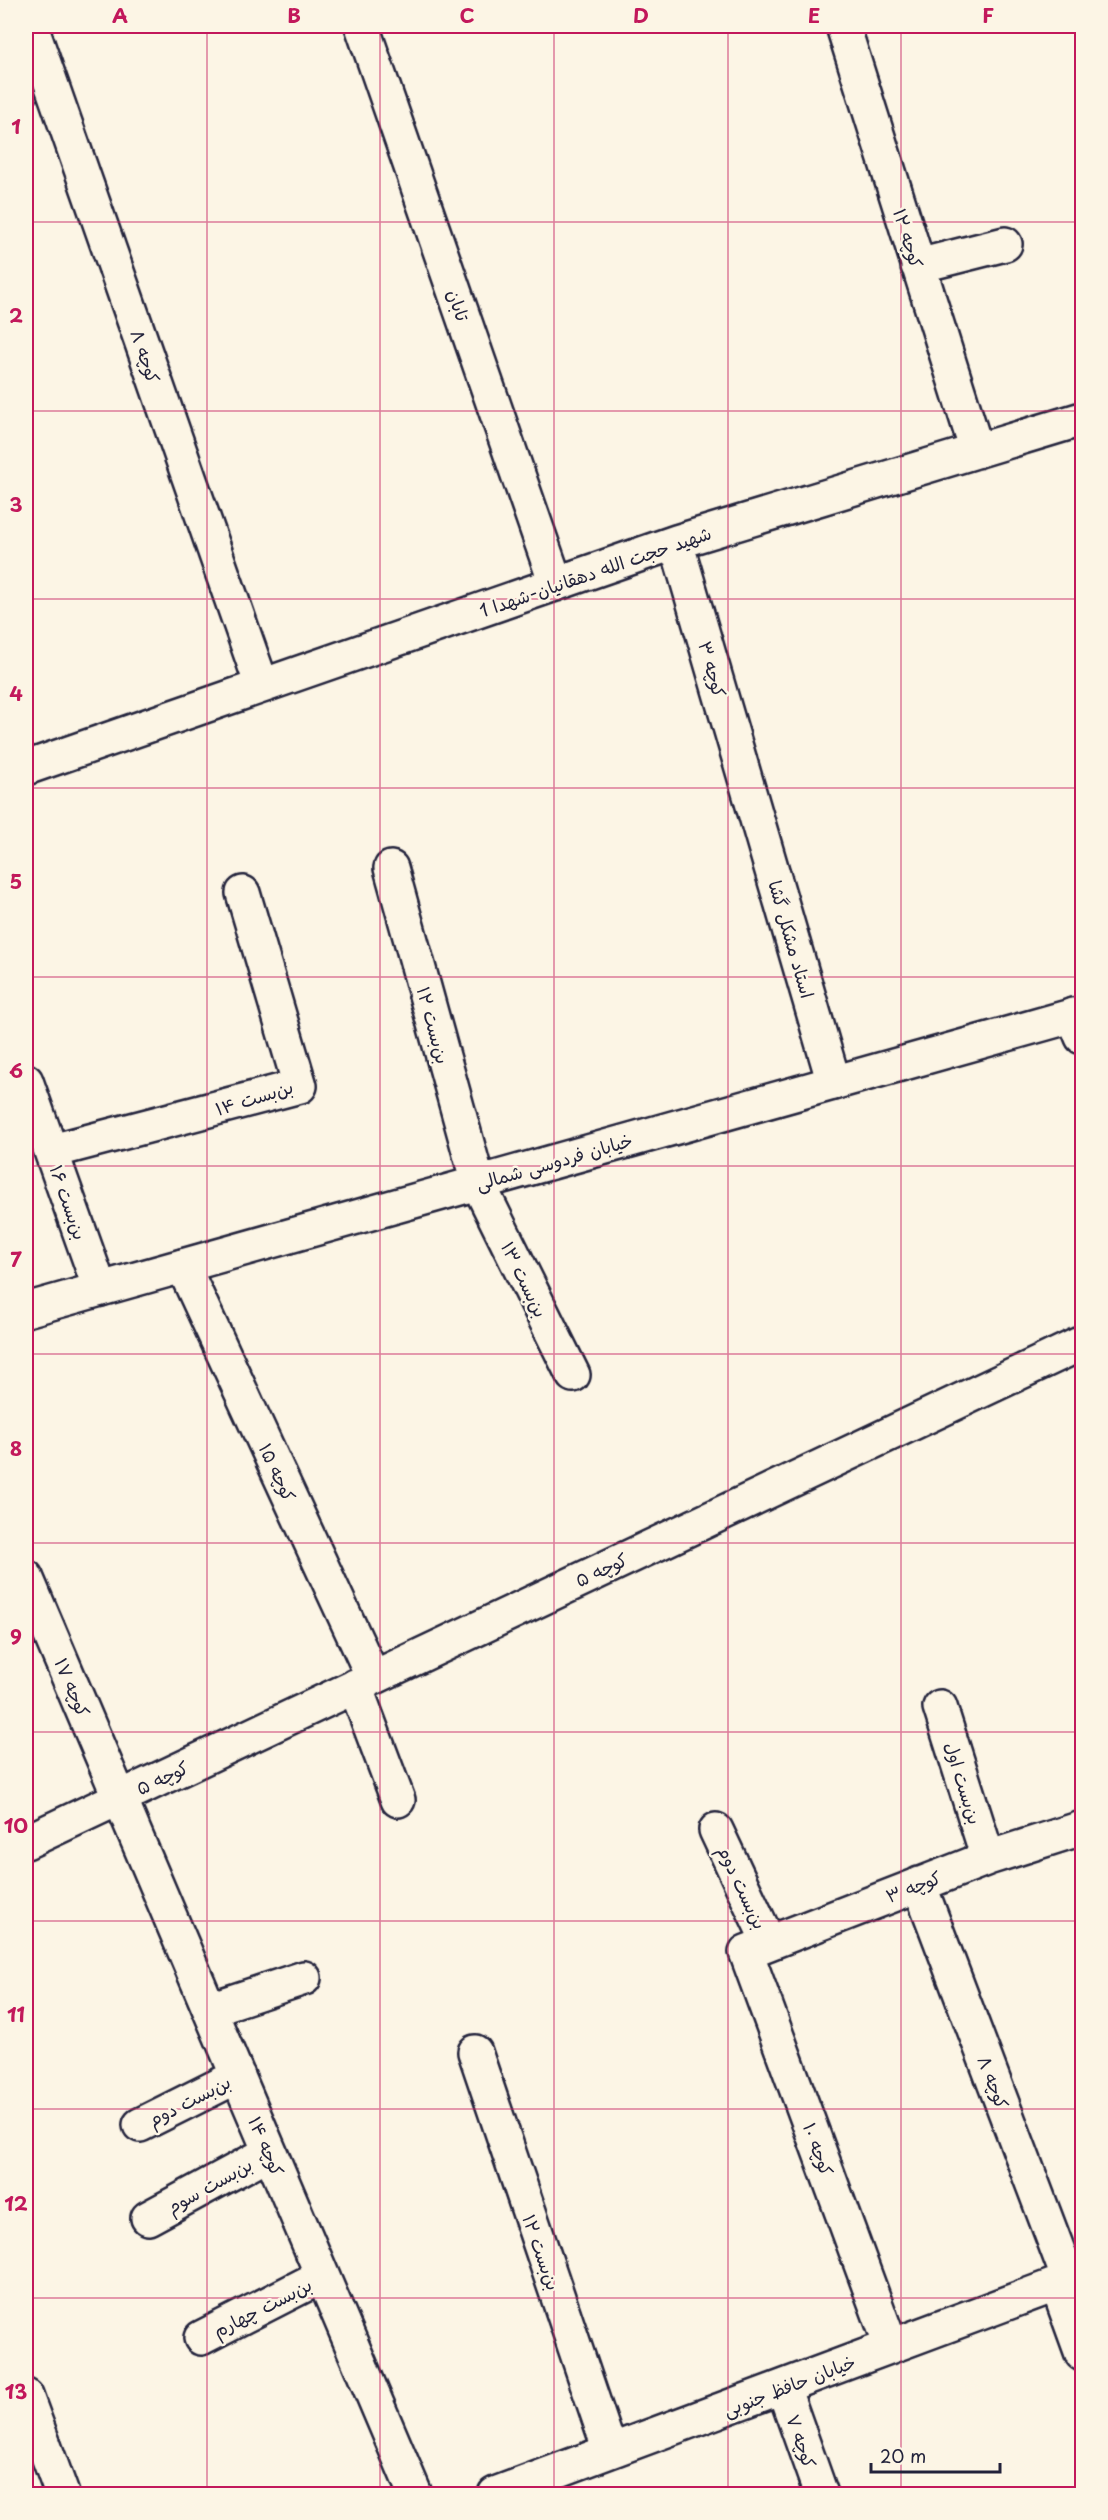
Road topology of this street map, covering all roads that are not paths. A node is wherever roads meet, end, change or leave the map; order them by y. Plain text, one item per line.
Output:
1 (31, 26) edge
2 (362, 26) edge
3 (843, 26) edge
4 (1005, 244) dead end
5 (918, 266) junction
6 (1083, 419) edge
7 (977, 451) junction
8 (676, 542) junction
9 (556, 584) junction
10 (262, 686) junction
11 (26, 768) edge
12 (750, 795) joint
13 (391, 868) dead end
14 (243, 893) dead end
15 (1079, 1022) edge
16 (26, 1081) edge
17 (834, 1083) junction
18 (52, 1151) junction
19 (478, 1183) junction
20 (183, 1266) junction
21 (100, 1289) junction
22 (26, 1310) edge
23 (1083, 1343) edge
24 (573, 1375) dead end
25 (26, 1577) edge
26 (364, 1682) junction
27 (940, 1707) dead end
28 (120, 1797) junction
29 (398, 1800) dead end
30 (1083, 1828) edge
31 (717, 1830) dead end
32 (26, 1842) edge
33 (988, 1858) junction
34 (920, 1884) junction
35 (758, 1948) junction
36 (304, 1978) dead end
37 (210, 2010) junction
38 (475, 2052) dead end
39 (238, 2076) junction
40 (140, 2125) dead end
41 (270, 2152) junction
42 (148, 2218) dead end
43 (322, 2276) junction
44 (1070, 2280) edge
45 (201, 2338) dead end
46 (891, 2346) junction
47 (1083, 2354) edge
48 (783, 2387) junction
49 (26, 2396) edge
50 (610, 2451) junction
51 (62, 2494) edge
52 (415, 2494) edge
53 (495, 2494) edge
54 (821, 2494) edge

1 - 10 street, کوچه ۸
2 - 9 street, تابان
3 - 5 street, کوچه ۱۲
4 - 5 street
5 - 7 street, کوچه ۱۲
6 - 7 street, شهید حجت الله دهقانیان-شهدا 1
7 - 8 street, شهید حجت الله دهقانیان-شهدا 1
8 - 9 street, شهید حجت الله دهقانیان-شهدا 1
8 - 12 street, کوچه ۳
9 - 10 street, شهید حجت الله دهقانیان-شهدا 1
10 - 11 street, شهید حجت الله دهقانیان-شهدا 1
12 - 17 street, استاد مشکل گشا
13 - 19 street, بن‌بست ۱۲
14 - 18 street, بن‌بست ۱۴
15 - 17 street, خیابان فردوسی شمالی
16 - 18 street, بن‌بست ۱۶
17 - 19 street, خیابان فردوسی شمالی
18 - 21 street, بن‌بست ۱۶
19 - 20 street, خیابان فردوسی شمالی
19 - 24 street, بن‌بست ۱۳
20 - 21 street, خیابان فردوسی شمالی
20 - 26 street, کوچه ۱۵
21 - 22 street, خیابان فردوسی شمالی
23 - 26 street, کوچه ۵
25 - 28 street, کوچه ۱۷
26 - 28 street, کوچه ۵
26 - 29 street
27 - 33 street, بن‌بست اول
28 - 32 street, کوچه ۵
28 - 37 street, کوچه ۱۴
30 - 33 street, کوچه ۳
31 - 35 street, بن‌بست دوم
33 - 34 street, کوچه ۳
34 - 35 street, کوچه ۳
34 - 44 street, کوچه ۸
35 - 46 street, کوچه ۱۰
36 - 37 street
37 - 39 street, کوچه ۱۴
38 - 50 street, بن‌بست ۱۲
39 - 40 street, بن‌بست دوم
39 - 41 street, کوچه ۱۴
41 - 42 street, بن‌بست سوم
41 - 43 street, کوچه ۱۴
43 - 45 street, بن‌بست چهارم
43 - 52 street, کوچه ۱۴
44 - 46 street, خیابان حافظ جنوبی
44 - 47 street
46 - 48 street, خیابان حافظ جنوبی
48 - 50 street, خیابان حافظ جنوبی
48 - 54 street, کوچه ۷
49 - 51 street
50 - 53 street, خیابان حافظ جنوبی

